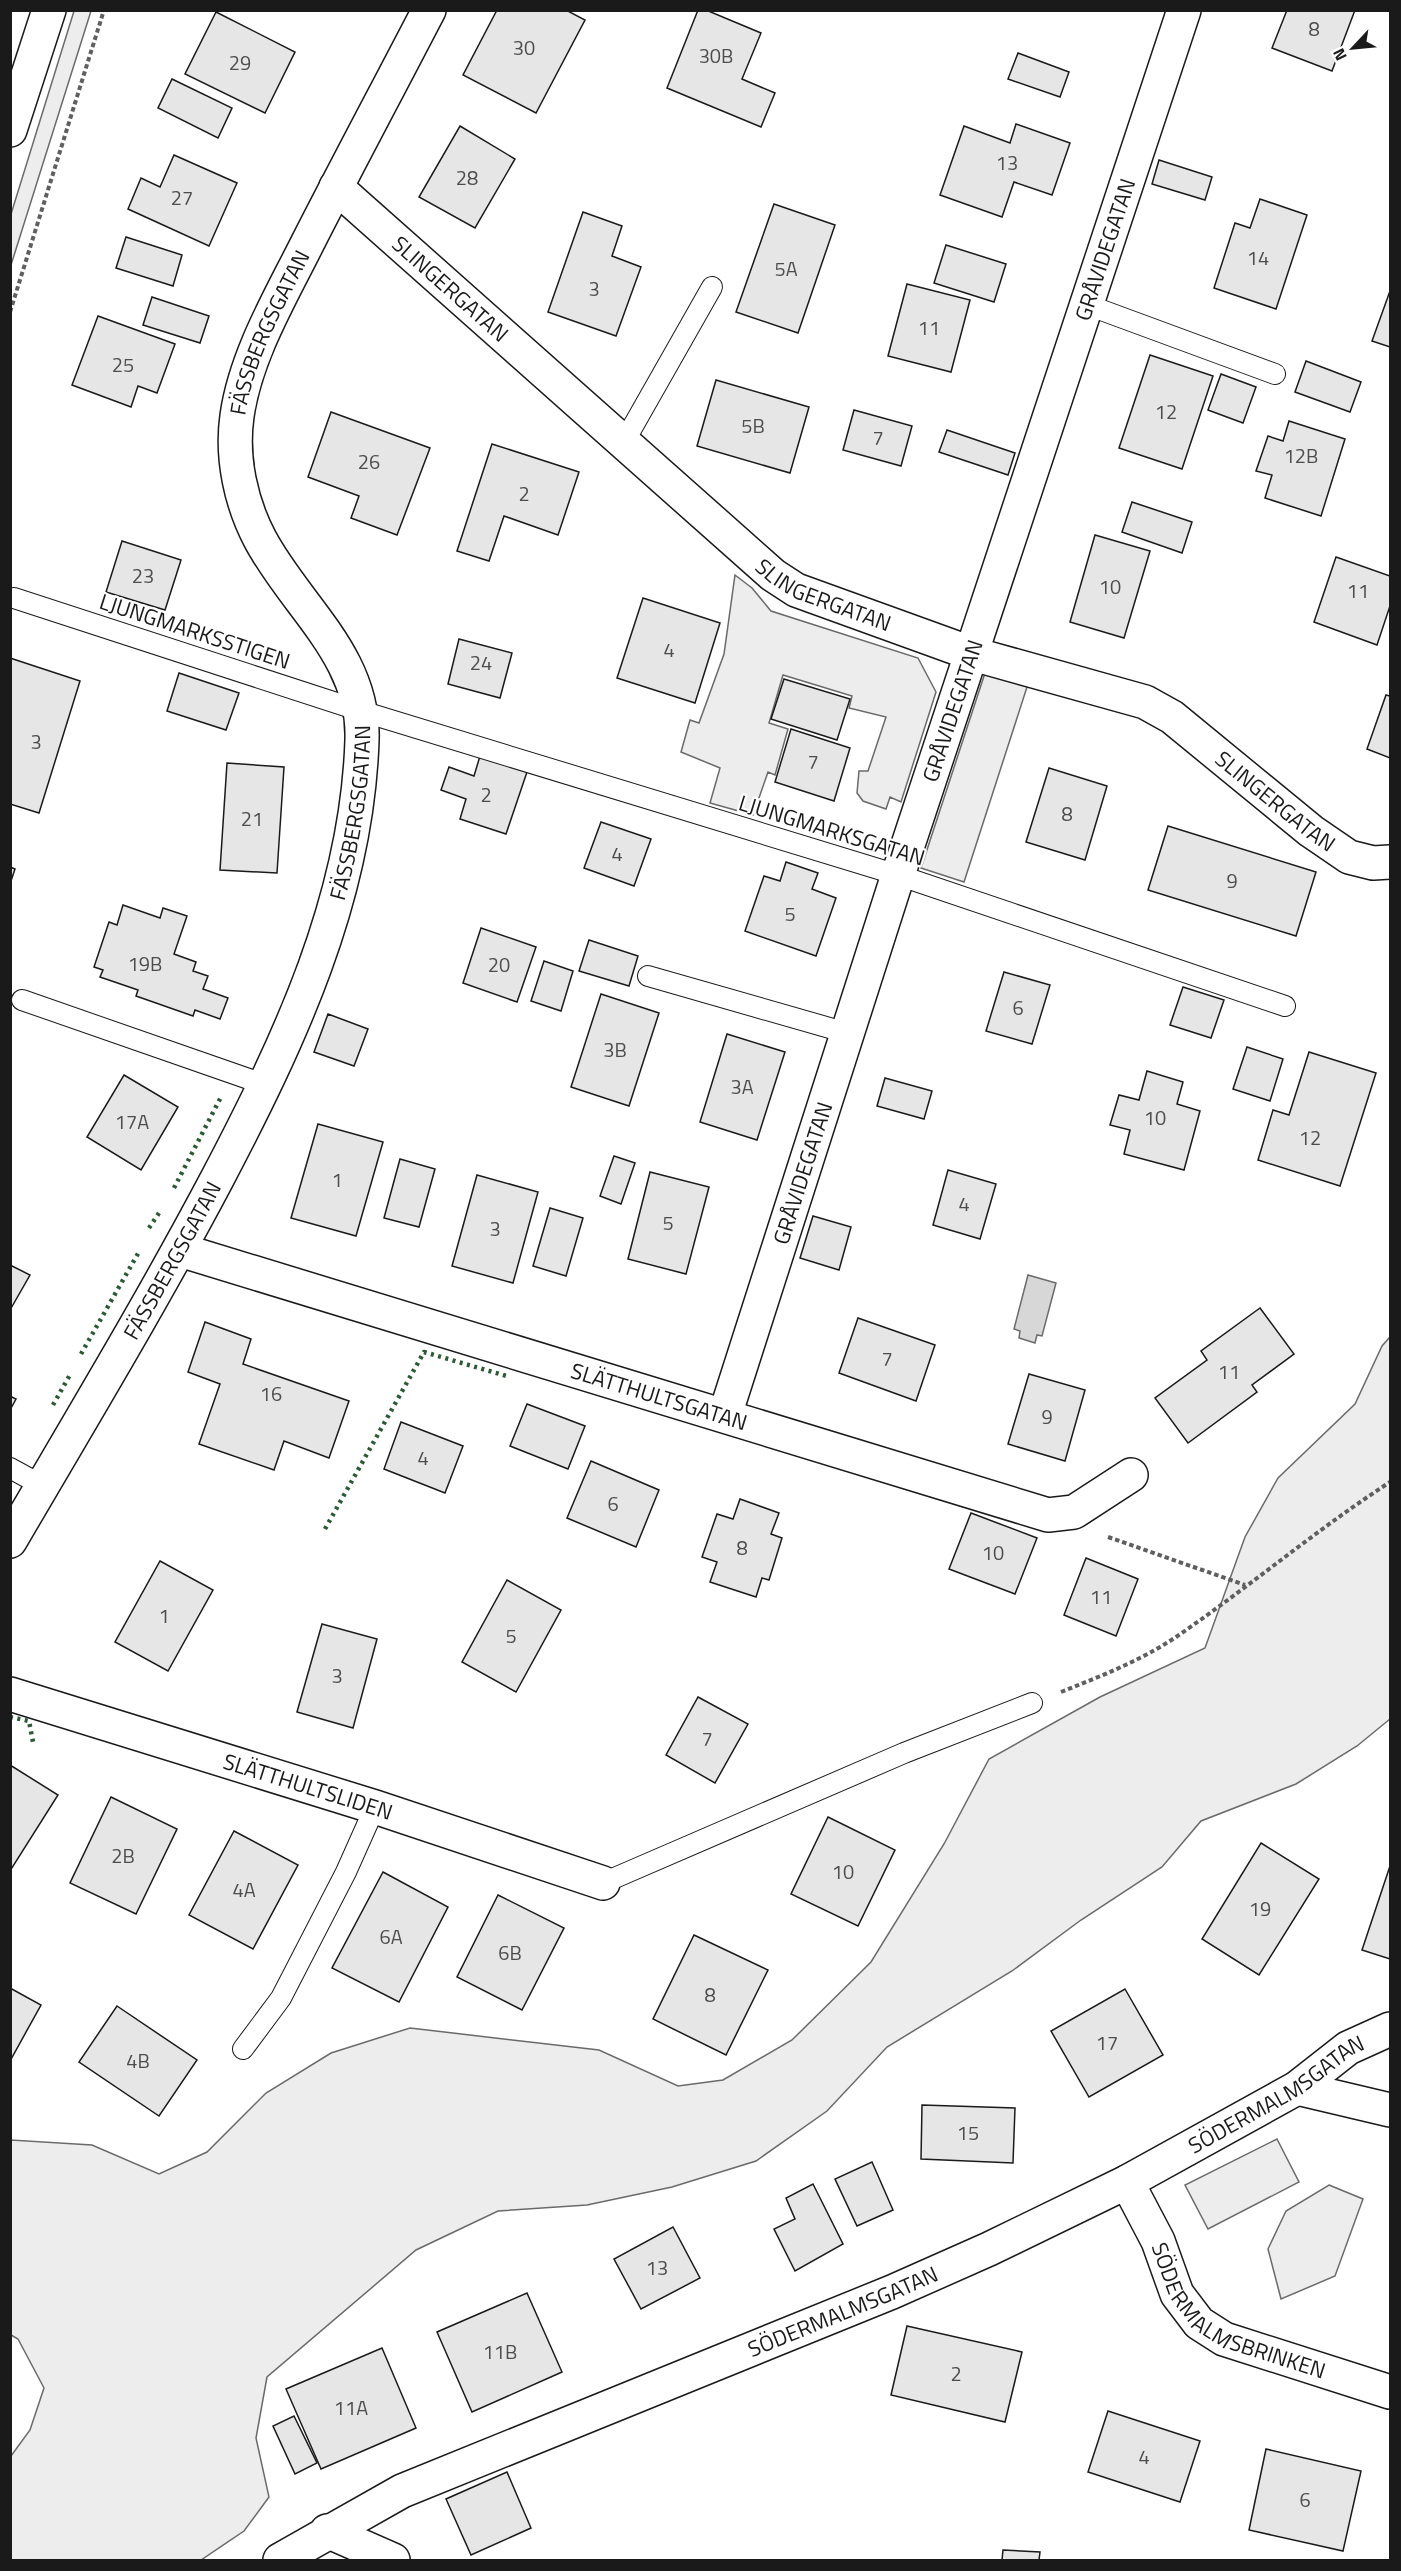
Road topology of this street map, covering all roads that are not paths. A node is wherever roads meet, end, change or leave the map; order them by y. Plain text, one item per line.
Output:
1 (49, 10) edge
2 (429, 10) edge
3 (1184, 10) edge
4 (10, 130) edge
5 (336, 187) junction
6 (712, 287) dead end
7 (1085, 304) junction
8 (1275, 374) dead end
9 (624, 442) junction
10 (14, 598) dead end
11 (973, 654) junction
12 (360, 711) junction
13 (1390, 862) edge
14 (898, 874) junction
15 (648, 976) dead end
16 (22, 1000) dead end
17 (1286, 1006) dead end
18 (847, 1033) junction
19 (266, 1085) junction
20 (180, 1250) junction
21 (725, 1415) junction
22 (10, 1468) edge
23 (1131, 1475) dead end
24 (43, 1486) junction
25 (10, 1541) edge
26 (10, 1694) edge
27 (1032, 1703) road end
28 (375, 1807) junction
29 (603, 1883) joint
30 (1390, 2029) edge
31 (243, 2049) dead end
32 (1297, 2088) junction
33 (1390, 2110) edge
34 (1127, 2182) junction
35 (1390, 2392) edge
36 (327, 2531) junction
37 (280, 2560) edge
38 (393, 2560) edge

1 - 4 street
2 - 5 street, FÄSSBERGSGATAN
3 - 7 street, GRÅVIDEGATAN
5 - 9 street, SLINGERGATAN
5 - 12 street, FÄSSBERGSGATAN
6 - 9 lane
7 - 8 lane
7 - 11 street, GRÅVIDEGATAN
9 - 11 street, SLINGERGATAN
10 - 12 lane, LJUNGMARKSSTIGEN
11 - 13 street, SLINGERGATAN
11 - 14 street, GRÅVIDEGATAN
12 - 14 lane, LJUNGMARKSGATAN
12 - 19 street, FÄSSBERGSGATAN
14 - 17 lane, LJUNGMARKSGATAN
14 - 18 street, GRÅVIDEGATAN
15 - 18 lane
16 - 19 lane
18 - 21 street, GRÅVIDEGATAN
19 - 20 street, FÄSSBERGSGATAN
20 - 21 street, SLÄTTHULTSGATAN
20 - 24 street, FÄSSBERGSGATAN
21 - 23 street, SLÄTTHULTSGATAN
22 - 24 lane
24 - 25 street, FÄSSBERGSGATAN
26 - 28 street, SLÄTTHULTSLIDEN
27 - 29 lane
28 - 29 street, SLÄTTHULTSLIDEN
28 - 31 lane
30 - 32 street, SÖDERMALMSGATAN
32 - 33 street
32 - 34 street, SÖDERMALMSGATAN
34 - 35 street, SÖDERMALMSBRINKEN
34 - 36 street, SÖDERMALMSGATAN
36 - 37 street, SÖDERMALMSGATAN
36 - 38 street

